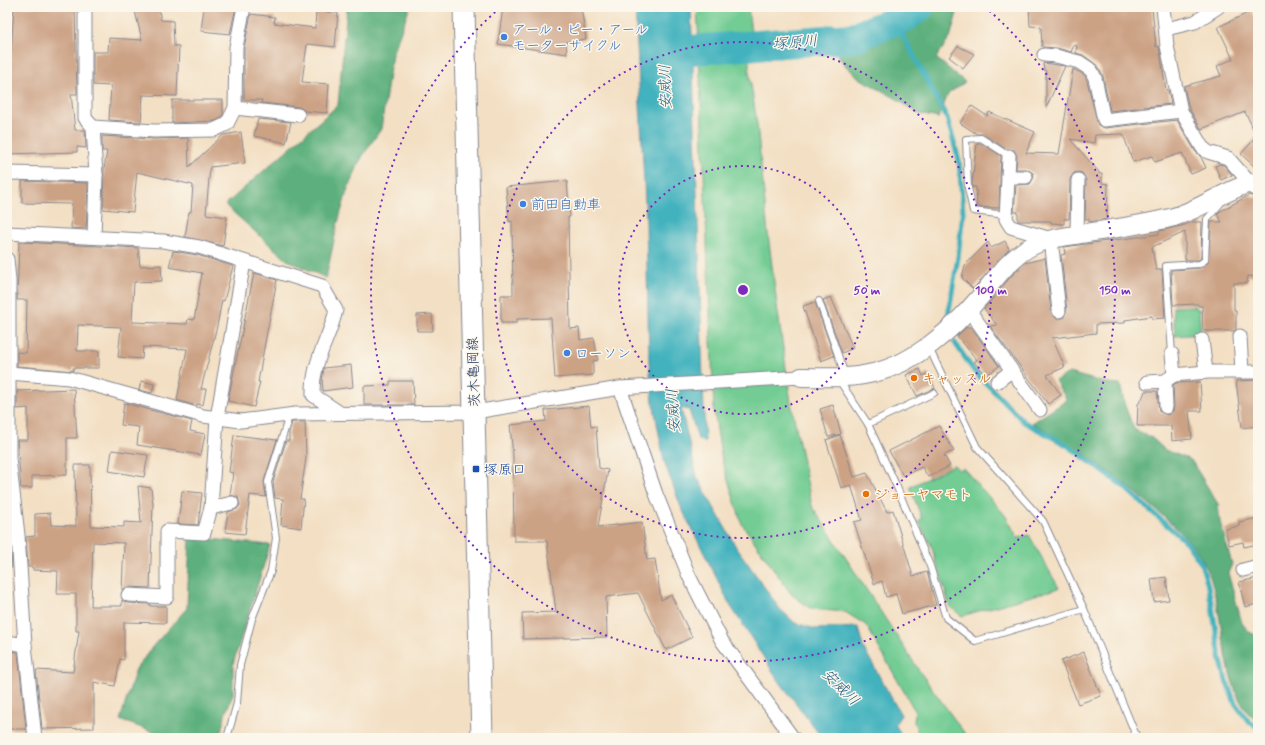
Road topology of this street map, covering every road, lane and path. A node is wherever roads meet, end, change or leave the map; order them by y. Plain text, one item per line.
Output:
1 (85, 7) edge
2 (244, 7) edge
3 (464, 7) edge
4 (1163, 7) edge
5 (1218, 7) edge
6 (1166, 29) junction
7 (1044, 55) dead end
8 (235, 108) junction
9 (1181, 111) junction
10 (298, 115) dead end
11 (93, 127) junction
12 (1009, 156) joint
13 (7, 174) edge
14 (96, 175) junction
15 (1008, 177) junction
16 (1026, 177) dead end
17 (1078, 180) dead end
18 (1254, 186) edge
19 (1232, 190) junction
20 (1006, 215) junction
21 (7, 233) edge
22 (1077, 235) junction
23 (94, 237) junction
24 (1051, 239) junction
25 (7, 259) edge
26 (244, 262) junction
27 (8, 280) edge
28 (819, 301) dead end
29 (969, 310) junction
30 (1059, 311) dead end
31 (1240, 336) dead end
32 (1202, 340) dead end
33 (928, 346) junction
34 (8, 352) edge
35 (1172, 354) joint
36 (1010, 371) junction
37 (1206, 372) junction
38 (1242, 372) junction
39 (1258, 372) edge
40 (9, 373) junction
41 (801, 377) joint
42 (842, 377) junction
43 (1170, 378) junction
44 (997, 382) dead end
45 (1147, 382) dead end
46 (620, 388) junction
47 (934, 393) dead end
48 (1166, 407) dead end
49 (1040, 410) dead end
50 (475, 412) junction
51 (340, 413) junction
52 (289, 416) junction
53 (217, 418) junction
54 (868, 424) junction
55 (232, 503) dead end
56 (211, 508) junction
57 (12, 534) edge
58 (1258, 566) edge
59 (1243, 570) dead end
60 (128, 595) dead end
61 (1084, 610) junction
62 (7, 642) edge
63 (25, 645) junction
64 (35, 738) edge
65 (227, 738) edge
66 (482, 738) edge
67 (793, 738) edge
68 (1137, 738) edge

1 - 11 street
2 - 8 street
3 - 50 main road, 茨木亀岡線
4 - 6 street
5 - 6 street
6 - 9 street
7 - 9 street
8 - 10 street
8 - 11 street
9 - 18 street
11 - 14 street
12 - 15 street
12 - 20 lane
13 - 14 street
14 - 23 street
15 - 16 street
15 - 20 street
17 - 22 street
18 - 19 street
19 - 22 street
19 - 35 lane
20 - 24 street
21 - 23 street
22 - 24 street
23 - 26 street
24 - 29 street
24 - 30 street
25 - 27 street
26 - 51 street
26 - 53 street
27 - 34 street
28 - 42 lane
29 - 33 street
29 - 36 street
31 - 38 street
32 - 37 street
33 - 42 street
33 - 61 lane
34 - 40 street
35 - 43 street
36 - 44 street
36 - 49 street
37 - 38 street
37 - 43 street
38 - 39 street
40 - 53 street
40 - 57 street
41 - 42 street
41 - 46 street
42 - 54 lane
43 - 45 street
43 - 48 street
46 - 50 street
46 - 67 street
47 - 54 lane
50 - 51 street
50 - 66 main road, 茨木亀岡線
51 - 52 street
52 - 53 street
52 - 65 lane
53 - 56 street
54 - 61 lane
55 - 56 street
56 - 60 street
57 - 63 street
58 - 59 street
61 - 68 lane
62 - 63 street
63 - 64 street

